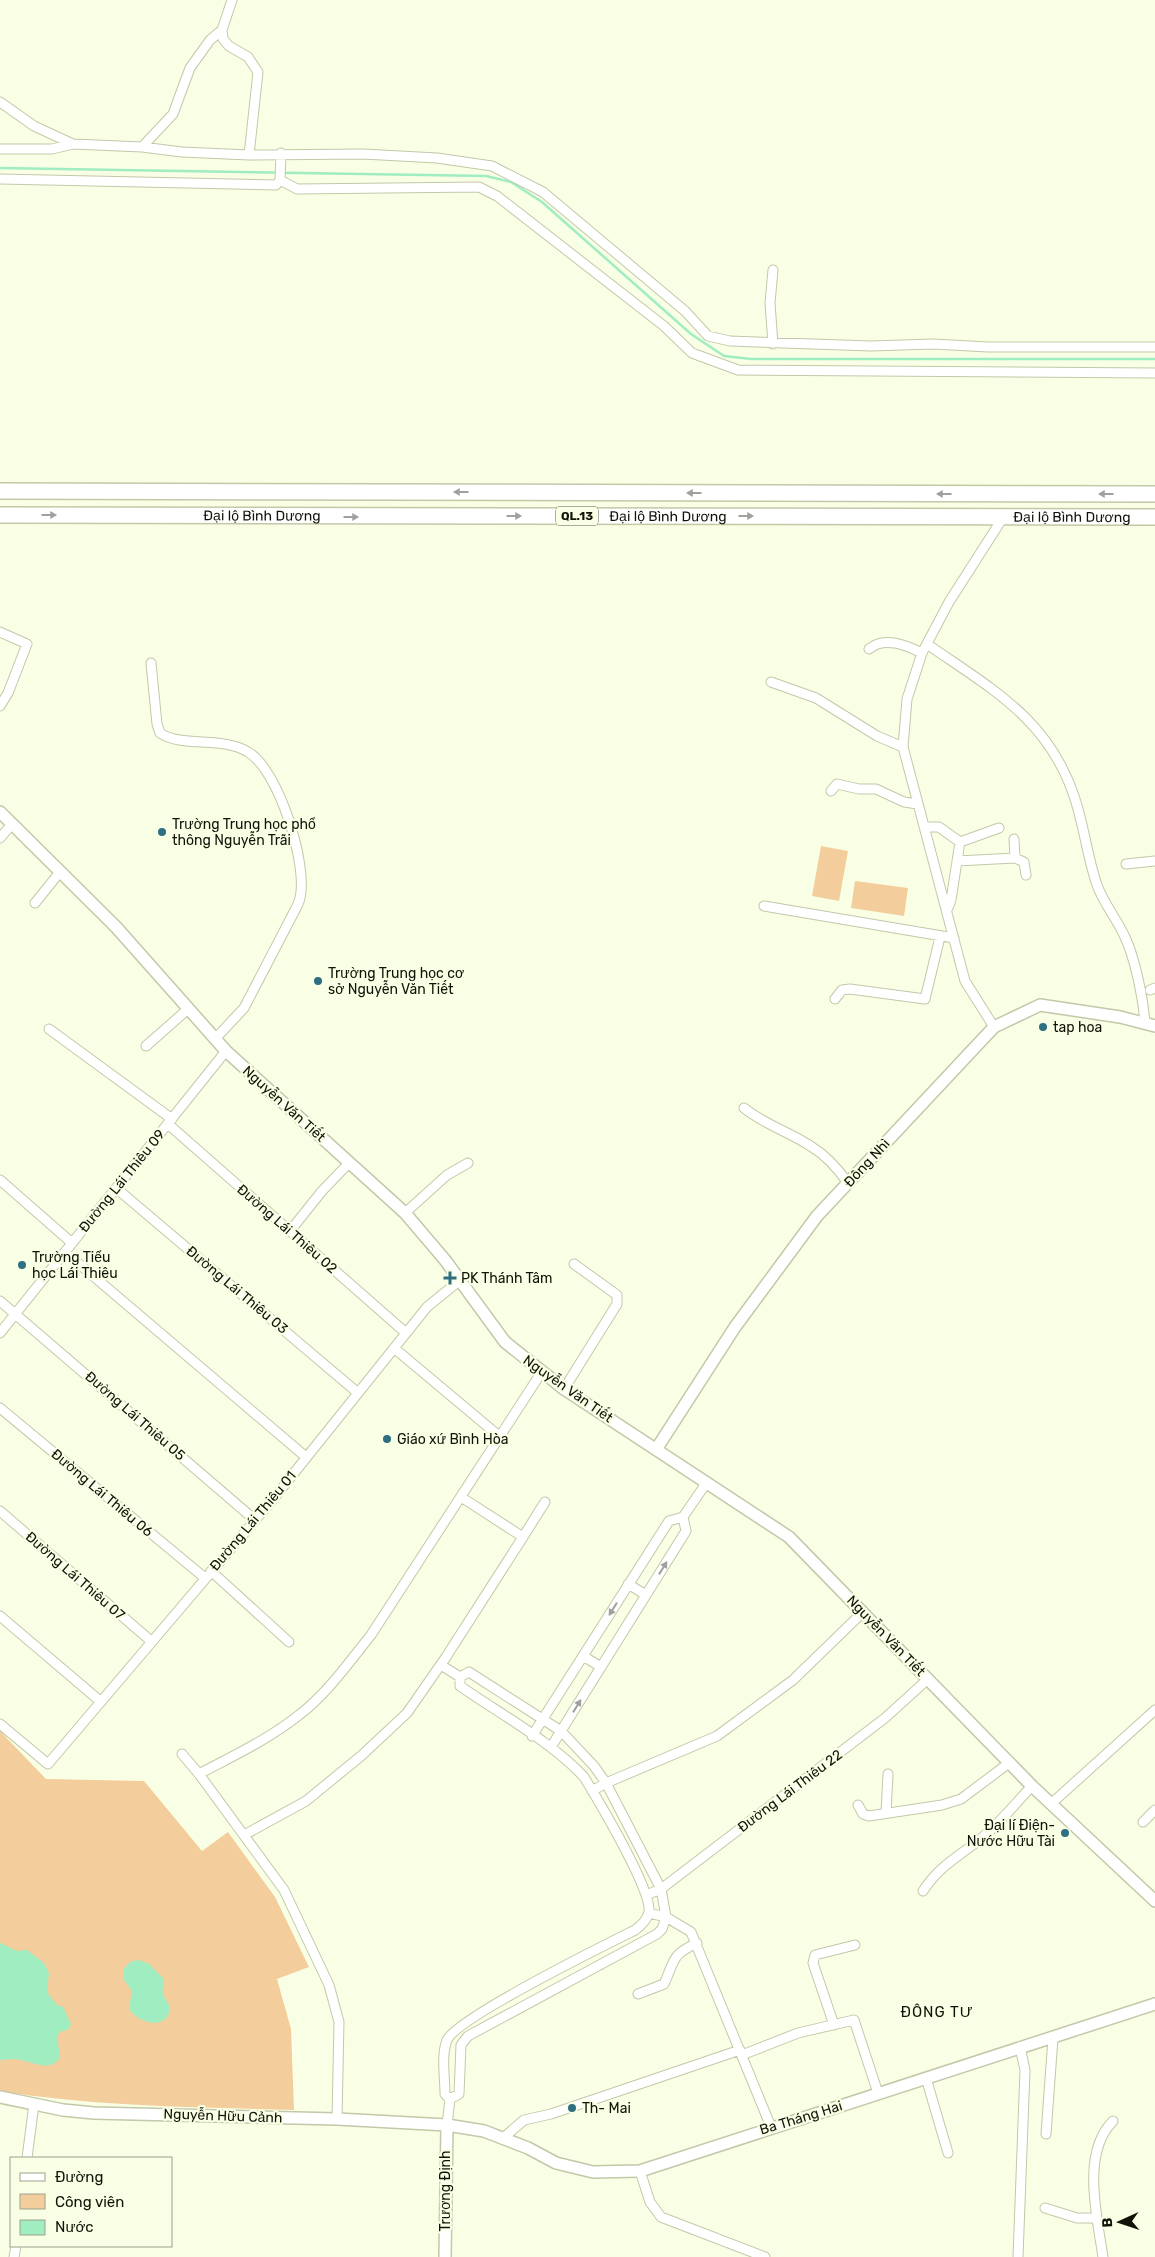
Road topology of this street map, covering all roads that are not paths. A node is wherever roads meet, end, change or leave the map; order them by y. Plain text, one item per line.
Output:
1 (232, 0) edge
2 (222, 30) junction
3 (0, 102) edge
4 (72, 144) junction
5 (142, 147) junction
6 (0, 149) edge
7 (249, 155) junction
8 (280, 156) junction
9 (0, 179) edge
10 (280, 180) junction
11 (774, 270) dead end
12 (773, 344) junction
13 (1155, 347) edge
14 (1155, 372) edge
15 (0, 490) edge
16 (176, 491) junction
17 (1155, 494) edge
18 (0, 515) edge
19 (177, 515) junction
20 (1004, 516) junction
21 (1155, 517) edge
22 (0, 632) edge
23 (927, 644) junction
24 (869, 649) dead end
25 (922, 652) junction
26 (151, 663) dead end
27 (771, 682) dead end
28 (0, 706) edge
29 (903, 747) junction
30 (831, 791) dead end
31 (918, 804) junction
32 (0, 812) edge
33 (12, 824) junction
34 (924, 826) junction
35 (999, 828) dead end
36 (0, 838) edge
37 (1014, 839) dead end
38 (960, 842) junction
39 (1015, 858) junction
40 (957, 861) junction
41 (1155, 861) edge
42 (1126, 864) dead end
43 (60, 872) junction
44 (1026, 875) dead end
45 (35, 903) dead end
46 (764, 906) dead end
47 (946, 910) junction
48 (940, 937) junction
49 (954, 938) junction
50 (835, 999) dead end
51 (188, 1009) junction
52 (1150, 1024) edge
53 (994, 1027) junction
54 (49, 1028) dead end
55 (215, 1038) junction
56 (146, 1046) dead end
57 (226, 1052) junction
58 (744, 1108) dead end
59 (170, 1121) junction
60 (349, 1163) junction
61 (468, 1163) dead end
62 (0, 1180) edge
63 (848, 1183) junction
64 (116, 1188) junction
65 (404, 1213) junction
66 (290, 1231) junction
67 (72, 1243) junction
68 (65, 1252) junction
69 (574, 1264) dead end
70 (459, 1282) junction
71 (0, 1301) edge
72 (15, 1314) junction
73 (0, 1333) edge
74 (406, 1333) junction
75 (394, 1348) junction
76 (541, 1373) junction
77 (564, 1389) junction
78 (358, 1393) junction
79 (0, 1408) edge
80 (500, 1436) junction
81 (657, 1448) junction
82 (306, 1457) junction
83 (707, 1482) junction
84 (461, 1497) junction
85 (545, 1502) dead end
86 (0, 1511) edge
87 (683, 1517) junction
88 (255, 1520) junction
89 (522, 1537) junction
90 (208, 1575) junction
91 (628, 1584) junction
92 (646, 1595) junction
93 (863, 1612) junction
94 (0, 1616) edge
95 (151, 1641) junction
96 (289, 1642) dead end
97 (583, 1656) junction
98 (441, 1665) junction
99 (601, 1667) junction
100 (460, 1677) junction
101 (928, 1679) junction
102 (100, 1701) junction
103 (1155, 1710) edge
104 (543, 1720) junction
105 (0, 1724) edge
106 (561, 1731) junction
107 (532, 1736) junction
108 (551, 1747) junction
109 (182, 1754) dead end
110 (1009, 1763) junction
111 (199, 1774) junction
112 (888, 1774) dead end
113 (606, 1783) junction
114 (1032, 1786) junction
115 (592, 1791) junction
116 (1052, 1803) junction
117 (858, 1805) dead end
118 (1155, 1810) edge
119 (886, 1813) junction
120 (1143, 1822) dead end
121 (244, 1835) junction
122 (661, 1889) junction
123 (923, 1891) dead end
124 (646, 1895) junction
125 (1155, 1901) edge
126 (649, 1913) junction
127 (666, 1917) junction
128 (697, 1943) junction
129 (855, 1945) dead end
130 (638, 1994) dead end
131 (1155, 2004) edge
132 (834, 2025) junction
133 (1053, 2038) junction
134 (1020, 2047) junction
135 (742, 2053) junction
136 (926, 2078) junction
137 (878, 2093) junction
138 (0, 2097) edge
139 (450, 2099) junction
140 (34, 2104) junction
141 (337, 2119) junction
142 (1113, 2122) dead end
143 (447, 2125) junction
144 (771, 2127) junction
145 (1046, 2134) dead end
146 (502, 2139) junction
147 (948, 2153) dead end
148 (27, 2157) edge
149 (640, 2171) junction
150 (1045, 2208) dead end
151 (1097, 2218) junction
152 (443, 2256) edge
153 (765, 2257) edge
154 (1018, 2257) edge
155 (1103, 2257) edge

1 - 2 street
2 - 5 street
2 - 7 street
3 - 4 street
4 - 5 street
4 - 6 street
5 - 7 street
7 - 8 street
8 - 10 street
8 - 12 street
9 - 10 street
10 - 14 street
11 - 12 street
12 - 13 street
15 - 16 highway, Đại lộ Bình Dương / QL.13
17 -> 16 highway, Đại lộ Bình Dương / QL.13
16 - 19 highway
18 -> 19 highway, Đại lộ Bình Dương / QL.13
19 -> 20 highway, Đại lộ Bình Dương / QL.13
20 - 21 highway, Đại lộ Bình Dương / QL.13
20 - 23 street
22 - 28 street
23 - 25 street
23 - 52 street
24 - 25 street
25 - 29 street
26 - 55 street
27 - 29 street
29 - 31 street
30 - 31 street
31 - 34 street
32 - 33 street, Nguyễn Văn Tiết
33 - 36 street
33 - 43 street, Nguyễn Văn Tiết
34 - 38 street
34 - 47 street
35 - 38 street
37 - 39 street
38 - 40 street
39 - 40 street
39 - 44 street
40 - 47 street
41 - 42 street
43 - 45 street
43 - 51 street, Nguyễn Văn Tiết
46 - 48 street
47 - 49 street
48 - 49 street
48 - 50 street
49 - 53 street
51 - 55 street, Nguyễn Văn Tiết
51 - 56 street
52 - 53 street, Đông Nhì
53 - 63 street, Đông Nhì
54 - 59 street, Đường Lái Thiêu 02
55 - 57 street, Nguyễn Văn Tiết
57 - 59 street, Đường Lái Thiêu 09
57 - 60 street, Nguyễn Văn Tiết
58 - 63 street
59 - 64 street, Đường Lái Thiêu 09
59 - 66 street, Đường Lái Thiêu 02
60 - 65 street, Nguyễn Văn Tiết
60 - 66 street
61 - 65 street
62 - 67 street
63 - 81 street, Đông Nhì
64 - 67 street, Đường Lái Thiêu 09
64 - 78 street, Đường Lái Thiêu 03
65 - 70 street, Nguyễn Văn Tiết
66 - 74 street, Đường Lái Thiêu 02
67 - 68 street, Đường Lái Thiêu 09
68 - 72 street, Đường Lái Thiêu 09
68 - 82 street
69 - 77 street
70 - 74 street, Đường Lái Thiêu 01
70 - 76 street, Nguyễn Văn Tiết
71 - 72 street, Đường Lái Thiêu 05
72 - 73 street, Đường Lái Thiêu 09
72 - 88 street, Đường Lái Thiêu 05
74 - 75 street, Đường Lái Thiêu 01
75 - 78 street, Đường Lái Thiêu 01
75 - 80 street
76 - 77 street, Nguyễn Văn Tiết
76 - 80 street
77 - 81 street, Nguyễn Văn Tiết
78 - 82 street, Đường Lái Thiêu 01
79 - 90 street, Đường Lái Thiêu 06
80 - 84 street
81 - 83 street, Nguyễn Văn Tiết
82 - 88 street, Đường Lái Thiêu 01
83 - 87 street
83 - 93 street, Nguyễn Văn Tiết
84 - 89 street
84 - 111 street
85 - 89 street
86 - 95 street, Đường Lái Thiêu 07
87 - 91 street
92 -> 87 street
88 - 90 street, Đường Lái Thiêu 01
89 - 98 street
90 - 95 street, Đường Lái Thiêu 01
90 - 96 street, Đường Lái Thiêu 06
91 - 92 street
91 -> 97 street
92 - 99 street
93 - 101 street, Nguyễn Văn Tiết
93 - 113 street
94 - 102 street
95 - 102 street, Đường Lái Thiêu 01
97 - 99 street
97 - 104 street
98 - 100 street
98 - 121 street
106 -> 99 street
100 - 104 street
100 - 107 street
101 - 110 street, Nguyễn Văn Tiết
101 - 122 street, Đường Lái Thiêu 22
102 - 105 street, Đường Lái Thiêu 01
103 - 116 street
104 - 106 street
104 - 107 street
106 - 108 street
106 - 113 street
107 - 108 street
108 - 115 street
109 - 111 street
110 - 114 street, Nguyễn Văn Tiết
110 - 119 street
111 - 121 street
112 - 119 street
113 - 115 street
113 - 122 street
114 - 116 street, Nguyễn Văn Tiết
114 - 123 street
115 - 124 street
116 - 125 street, Nguyễn Văn Tiết
117 - 119 street
118 - 120 street
121 - 141 street
122 - 124 street, Đường Lái Thiêu 22
122 - 127 street
124 - 126 street
126 - 127 street
126 - 139 street
127 - 128 street
127 - 139 street
128 - 130 street
128 - 135 street
129 - 132 street
131 - 133 street, Ba Tháng Hai
132 - 135 street
132 - 137 street
133 - 134 street, Ba Tháng Hai
133 - 145 street
134 - 136 street, Ba Tháng Hai
134 - 154 street
135 - 144 street
135 - 146 street
136 - 137 street, Ba Tháng Hai
136 - 147 street
137 - 144 street, Ba Tháng Hai
138 - 140 street, Nguyễn Hữu Cảnh
139 - 143 street
140 - 141 street, Nguyễn Hữu Cảnh
140 - 148 street
141 - 143 street, Nguyễn Hữu Cảnh
142 - 151 street
143 - 146 street, Ba Tháng Hai
143 - 152 street, Trương Định
144 - 149 street, Ba Tháng Hai
146 - 149 street, Ba Tháng Hai
149 - 153 street
150 - 151 street
151 - 155 street

